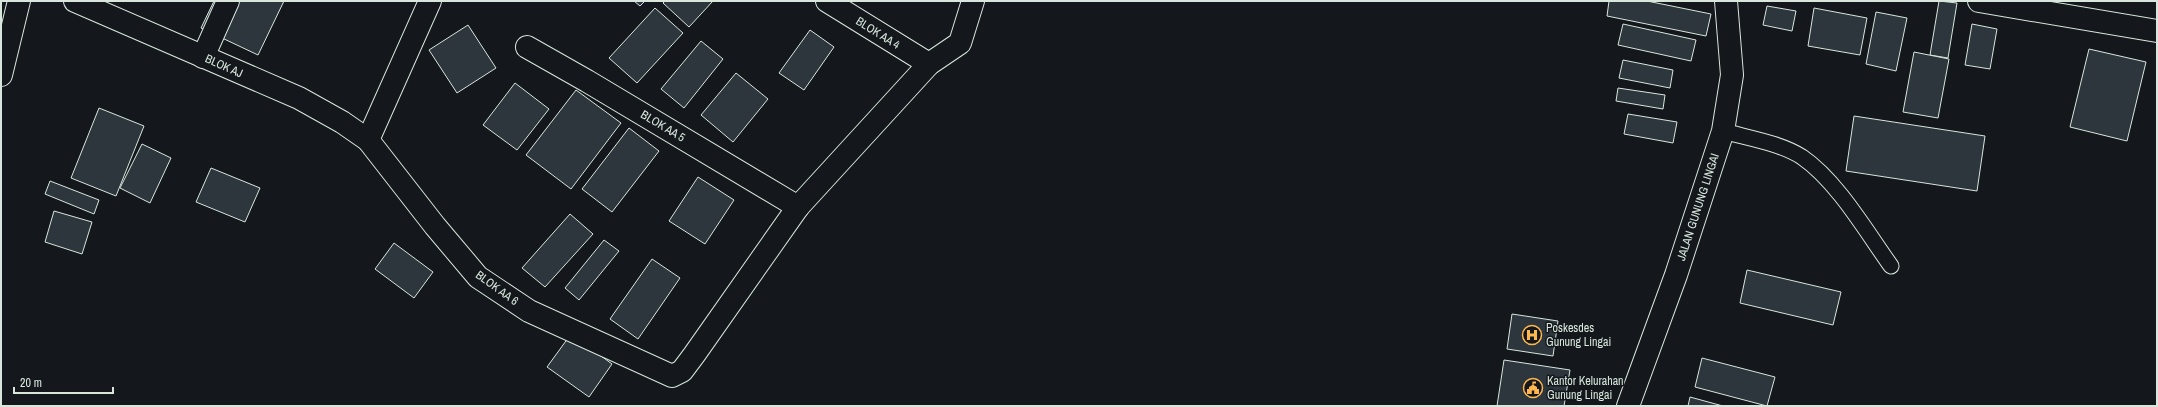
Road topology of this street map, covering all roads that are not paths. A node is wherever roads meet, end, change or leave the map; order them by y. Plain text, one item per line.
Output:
1 (19, 1) edge
2 (75, 1) edge
3 (228, 1) edge
4 (430, 1) edge
5 (827, 1) edge
6 (974, 1) edge
7 (1726, 1) edge
8 (1979, 1) edge
9 (2157, 31) edge
10 (526, 47) dead end
11 (203, 56) junction
12 (929, 64) junction
13 (1, 75) edge
14 (1723, 131) junction
15 (368, 140) junction
16 (798, 207) junction
17 (1891, 266) dead end
18 (1628, 406) edge

1 - 13 street
2 - 11 street, BLOK AJ
3 - 11 street
4 - 15 street
5 - 12 street, BLOK AA 4
6 - 12 street
7 - 14 street, JALAN GUNUNG LINGAI
8 - 9 street
10 - 16 street, BLOK AA 5
11 - 15 street, BLOK AJ
12 - 16 street
14 - 17 lane
14 - 18 street, JALAN GUNUNG LINGAI
15 - 16 street, BLOK AA 6

